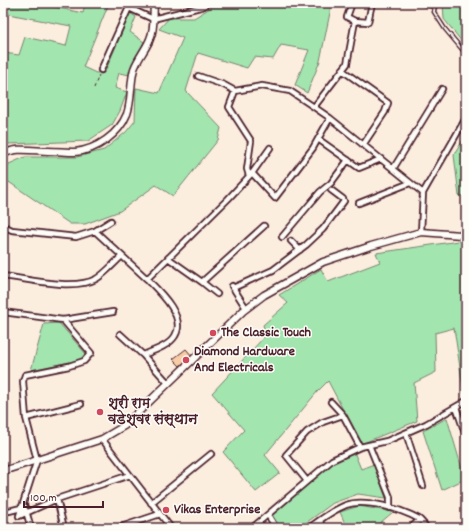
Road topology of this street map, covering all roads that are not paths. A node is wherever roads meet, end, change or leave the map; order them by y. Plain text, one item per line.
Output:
1 (131, 3) edge
2 (154, 3) edge
3 (207, 3) edge
4 (352, 3) edge
5 (372, 3) edge
6 (420, 3) edge
7 (435, 3) edge
8 (435, 7) junction
9 (129, 8) junction
10 (153, 19) junction
11 (355, 21) junction
12 (466, 54) edge
13 (101, 70) road end
14 (342, 70) junction
15 (198, 76) dead end
16 (442, 89) dead end
17 (235, 91) junction
18 (314, 107) junction
19 (330, 118) junction
20 (466, 118) edge
21 (318, 139) junction
22 (363, 145) junction
23 (270, 148) dead end
24 (4, 153) edge
25 (381, 159) junction
26 (348, 160) junction
27 (393, 169) junction
28 (250, 175) junction
29 (410, 182) junction
30 (331, 190) dead end
31 (423, 193) junction
32 (359, 203) dead end
33 (111, 221) dead end
34 (3, 226) edge
35 (264, 226) dead end
36 (95, 231) junction
37 (421, 232) junction
38 (466, 234) edge
39 (282, 238) dead end
40 (291, 241) dead end
41 (300, 250) junction
42 (122, 256) junction
43 (168, 258) junction
44 (3, 276) edge
45 (147, 279) junction
46 (202, 282) junction
47 (217, 294) dead end
48 (246, 308) junction
49 (3, 312) edge
50 (112, 312) dead end
51 (63, 320) junction
52 (120, 334) dead end
53 (143, 354) junction
54 (168, 382) junction
55 (466, 401) edge
56 (331, 402) dead end
57 (81, 404) dead end
58 (456, 407) junction
59 (343, 414) junction
60 (26, 418) junction
61 (406, 433) junction
62 (466, 436) edge
63 (102, 440) junction
64 (369, 446) junction
65 (360, 447) junction
66 (211, 454) dead end
67 (36, 460) junction
68 (3, 470) edge
69 (130, 474) junction
70 (307, 481) junction
71 (423, 486) dead end
72 (57, 499) junction
73 (151, 503) junction
74 (25, 507) junction
75 (390, 508) junction
76 (9, 511) dead end
77 (160, 514) junction
78 (268, 515) junction
79 (19, 516) junction
80 (320, 520) junction
81 (420, 520) junction
82 (31, 528) edge
83 (64, 528) edge
84 (118, 528) edge
85 (171, 528) edge
86 (252, 528) edge
87 (276, 528) edge
88 (309, 528) edge
89 (322, 528) edge
90 (410, 528) edge
91 (427, 528) edge

1 - 9 street
2 - 10 street
3 - 10 street
4 - 11 street
5 - 11 street
6 - 8 lane
7 - 8 lane
8 - 12 lane
9 - 10 street
9 - 13 street
10 - 24 street
11 - 14 street
14 - 18 street
14 - 22 street
15 - 17 street
16 - 27 street
17 - 18 street
17 - 28 street
18 - 19 street
19 - 21 street
19 - 22 street
20 - 31 street
21 - 26 street
21 - 28 street
22 - 25 street
23 - 28 street
25 - 26 street
25 - 27 street
26 - 39 street
27 - 29 street
28 - 43 street
29 - 31 street
29 - 32 street
30 - 41 street
31 - 37 street
33 - 36 street
34 - 36 street
35 - 46 street
36 - 42 street
37 - 38 street
37 - 48 street
40 - 41 street
41 - 48 street
42 - 44 street
42 - 45 street
43 - 45 street
43 - 46 street
45 - 53 street
46 - 47 street
48 - 54 street
49 - 51 street
50 - 51 street
51 - 60 street
52 - 53 street
53 - 54 street
54 - 63 street
55 - 58 street
56 - 59 street
57 - 60 street
58 - 61 street
58 - 62 street
59 - 65 street
59 - 70 street
60 - 67 street
61 - 64 street
61 - 71 street
63 - 67 street
63 - 69 street
64 - 65 street
64 - 75 street
65 - 70 street
66 - 73 street
67 - 68 street
67 - 79 street
69 - 72 street
69 - 73 street
70 - 78 street
72 - 79 street
72 - 83 street
73 - 77 street
74 - 76 street
74 - 79 street
74 - 82 street
75 - 80 street
75 - 81 street
77 - 84 street
77 - 85 street
78 - 86 street
78 - 87 street
80 - 88 street
80 - 89 street
81 - 90 street
81 - 91 street

